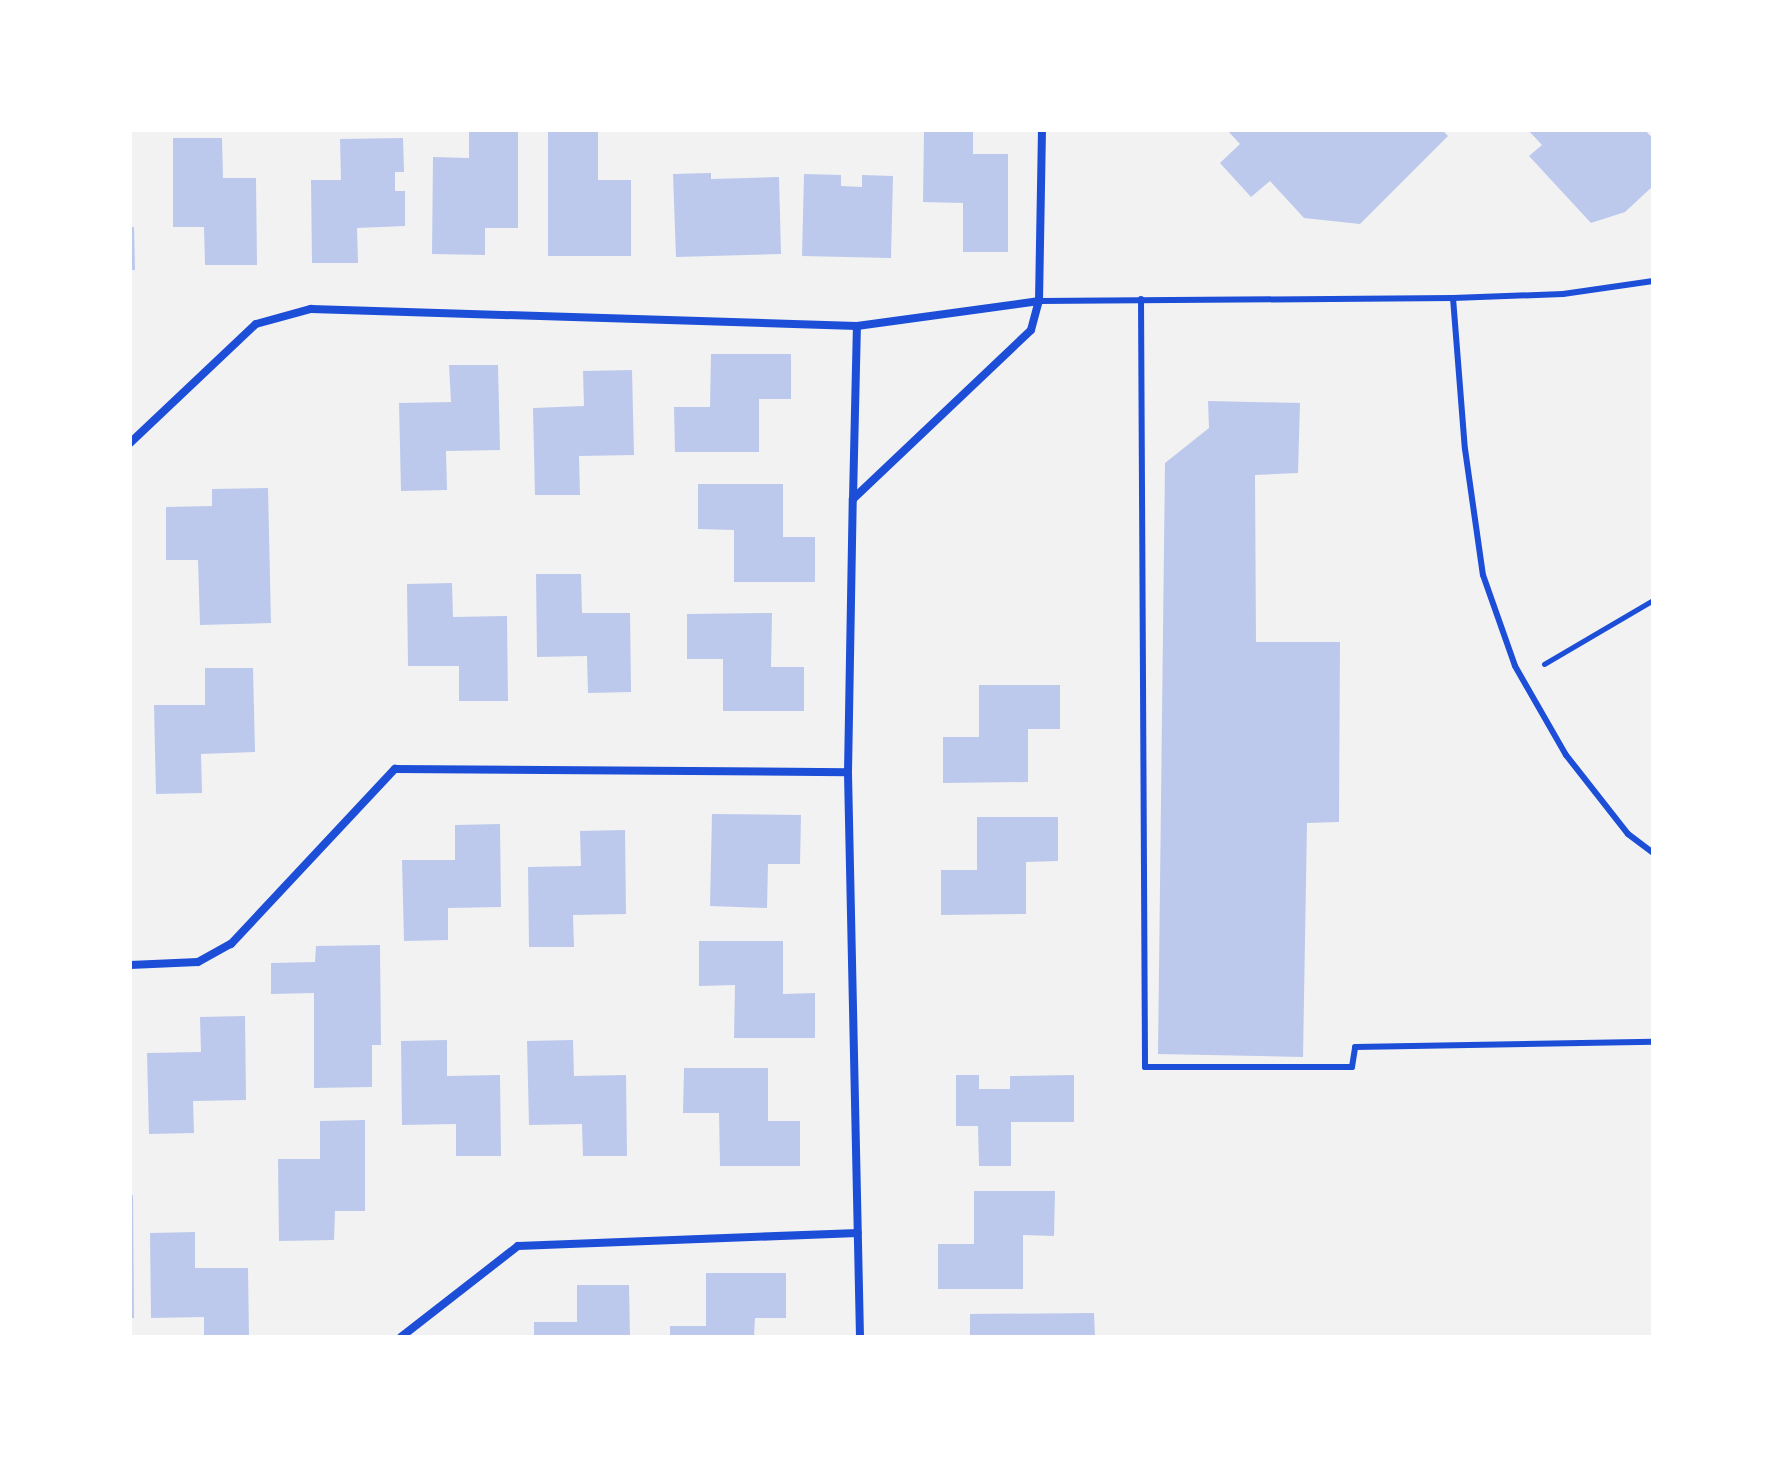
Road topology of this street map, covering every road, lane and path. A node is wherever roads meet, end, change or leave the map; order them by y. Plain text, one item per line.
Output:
1 (1042, 130) edge
2 (1653, 281) edge
3 (1453, 298) junction
4 (1141, 299) junction
5 (1039, 301) junction
6 (857, 326) junction
7 (130, 443) edge
8 (853, 499) junction
9 (1653, 600) edge
10 (1521, 678) junction
11 (848, 772) junction
12 (1653, 853) edge
13 (130, 965) edge
14 (1653, 1042) edge
15 (858, 1233) junction
16 (401, 1337) edge
17 (860, 1337) edge

1 - 5 street
2 - 3 lane
3 - 4 lane
3 - 10 lane
4 - 5 lane
4 - 14 lane
5 - 6 street
5 - 8 street
6 - 7 street
6 - 8 street
8 - 11 street
9 - 10 path
10 - 12 lane
11 - 13 street
11 - 15 street
15 - 16 street
15 - 17 street

